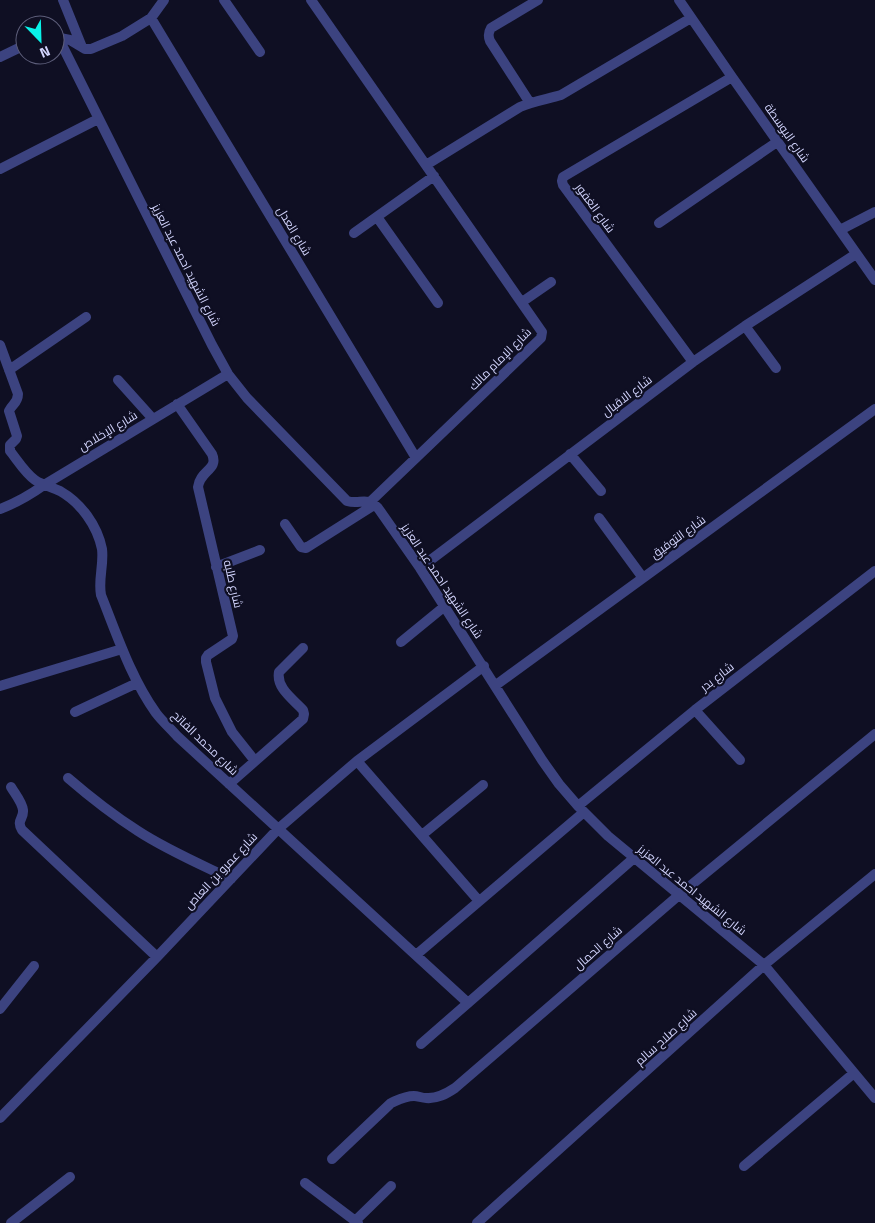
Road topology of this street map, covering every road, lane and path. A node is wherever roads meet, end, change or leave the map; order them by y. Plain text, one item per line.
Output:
1 (63, 0) edge
2 (164, 0) edge
3 (224, 0) edge
4 (311, 0) edge
5 (538, 0) edge
6 (680, 0) edge
7 (151, 18) junction
8 (691, 18) junction
9 (65, 39) edge
10 (82, 47) junction
11 (15, 50) edge
12 (260, 52) dead end
13 (65, 55) edge
14 (0, 57) edge
15 (732, 77) junction
16 (530, 102) junction
17 (98, 119) junction
18 (777, 142) junction
19 (426, 165) junction
20 (0, 169) edge
21 (434, 176) junction
22 (875, 212) edge
23 (377, 217) junction
24 (659, 223) dead end
25 (840, 230) junction
26 (354, 233) dead end
27 (856, 254) junction
28 (875, 280) edge
29 (551, 282) dead end
30 (522, 302) junction
31 (438, 303) dead end
32 (86, 316) dead end
33 (745, 326) junction
34 (0, 346) edge
35 (693, 362) junction
36 (776, 368) dead end
37 (9, 370) junction
38 (228, 374) junction
39 (118, 380) dead end
40 (178, 404) junction
41 (875, 409) edge
42 (152, 419) junction
43 (570, 454) junction
44 (416, 458) junction
45 (44, 485) junction
46 (601, 491) dead end
47 (372, 503) junction
48 (0, 509) edge
49 (599, 518) dead end
50 (285, 524) dead end
51 (260, 550) dead end
52 (216, 567) junction
53 (420, 568) junction
54 (875, 571) edge
55 (643, 578) junction
56 (445, 606) junction
57 (401, 642) dead end
58 (303, 648) dead end
59 (122, 649) junction
60 (484, 666) junction
61 (137, 683) junction
62 (496, 685) junction
63 (0, 686) edge
64 (695, 710) junction
65 (75, 712) dead end
66 (875, 734) edge
67 (740, 760) dead end
68 (255, 761) junction
69 (357, 761) junction
70 (68, 778) dead end
71 (229, 784) junction
72 (483, 785) dead end
73 (10, 787) dead end
74 (581, 809) junction
75 (278, 829) junction
76 (422, 835) junction
77 (634, 858) junction
78 (875, 874) edge
79 (231, 879) junction
80 (679, 895) junction
81 (479, 901) junction
82 (416, 955) junction
83 (157, 957) junction
84 (764, 965) junction
85 (34, 966) dead end
86 (468, 1003) junction
87 (0, 1009) edge
88 (421, 1044) dead end
89 (854, 1073) junction
90 (875, 1098) edge
91 (0, 1118) edge
92 (332, 1159) dead end
93 (744, 1166) dead end
94 (70, 1178) dead end
95 (305, 1183) dead end
96 (391, 1186) dead end
97 (357, 1222) edge
98 (481, 1222) edge
99 (11, 1223) edge

1 - 10 street
2 - 7 street
3 - 12 street
4 - 19 street, شارع الإمام مالك
5 - 16 street
6 - 8 street, شارع البوسطة
7 - 10 street
7 - 44 street, شارع العدل
8 - 15 street, شارع البوسطة
8 - 16 street
9 - 10 street
11 - 14 street
13 - 17 street, شارع الشهيد احمد عبد العزيز
15 - 18 street, شارع البوسطة
15 - 35 street, شارع الغفور
16 - 19 street
17 - 20 street
17 - 38 street, شارع الشهيد احمد عبد العزيز
18 - 24 street
18 - 25 street, شارع البوسطة
19 - 21 street, شارع الإمام مالك
21 - 23 street
21 - 30 street, شارع الإمام مالك
22 - 25 street
23 - 26 street
23 - 31 street
25 - 27 street, شارع البوسطة
27 - 28 street, شارع البوسطة
27 - 33 street, شارع الاقبال
29 - 30 street
30 - 44 street, شارع الإمام مالك
32 - 37 street
33 - 35 street, شارع الاقبال
33 - 36 street
34 - 37 street, شارع محمد الفاتح
35 - 43 street, شارع الاقبال
37 - 45 street, شارع محمد الفاتح
38 - 40 street, شارع الإخلاص
38 - 47 street, شارع الشهيد احمد عبد العزيز
39 - 42 street
40 - 42 street, شارع الإخلاص
40 - 52 street, شارع طلبه
41 - 55 street, شارع التوفيق
42 - 45 street, شارع الإخلاص
43 - 46 street
43 - 53 street, شارع الاقبال
44 - 47 street, شارع الإمام مالك
45 - 48 street, شارع الإخلاص
45 - 59 street, شارع محمد الفاتح
47 - 50 street, شارع الإمام مالك
47 - 53 street, شارع الشهيد احمد عبد العزيز
49 - 55 street
51 - 52 street
52 - 68 street, شارع طلبه
53 - 56 street, شارع الشهيد احمد عبد العزيز
54 - 64 street, شارع بدر
55 - 62 street, شارع التوفيق
56 - 57 street
56 - 60 street, شارع الشهيد احمد عبد العزيز
58 - 68 street
59 - 61 street, شارع محمد الفاتح
59 - 63 street
60 - 62 street, شارع الشهيد احمد عبد العزيز
60 - 69 street, شارع عمرو بن العاص
61 - 65 street
61 - 71 street, شارع محمد الفاتح
62 - 74 street, شارع الشهيد احمد عبد العزيز
64 - 67 street
64 - 74 street, شارع بدر
66 - 80 street, شارع الحمال
68 - 71 street
69 - 75 street, شارع عمرو بن العاص
69 - 76 street
70 - 79 street
71 - 75 street, شارع محمد الفاتح
72 - 76 street
73 - 83 street
74 - 77 street, شارع الشهيد احمد عبد العزيز
74 - 81 street, شارع بدر
75 - 79 street, شارع عمرو بن العاص
75 - 82 street, شارع محمد الفاتح
76 - 81 street
77 - 80 street, شارع الشهيد احمد عبد العزيز
77 - 86 street
78 - 84 street, شارع صلاح سالم
79 - 83 street, شارع عمرو بن العاص
80 - 84 street, شارع الشهيد احمد عبد العزيز
80 - 92 street, شارع الحمال
81 - 82 street, شارع بدر
82 - 86 street, شارع محمد الفاتح
83 - 91 street, شارع عمرو بن العاص
84 - 89 street, شارع الشهيد احمد عبد العزيز
84 - 98 street, شارع صلاح سالم
85 - 87 street
86 - 88 street
89 - 90 street, شارع الشهيد احمد عبد العزيز
89 - 93 street
94 - 99 street
95 - 97 street
96 - 97 street

